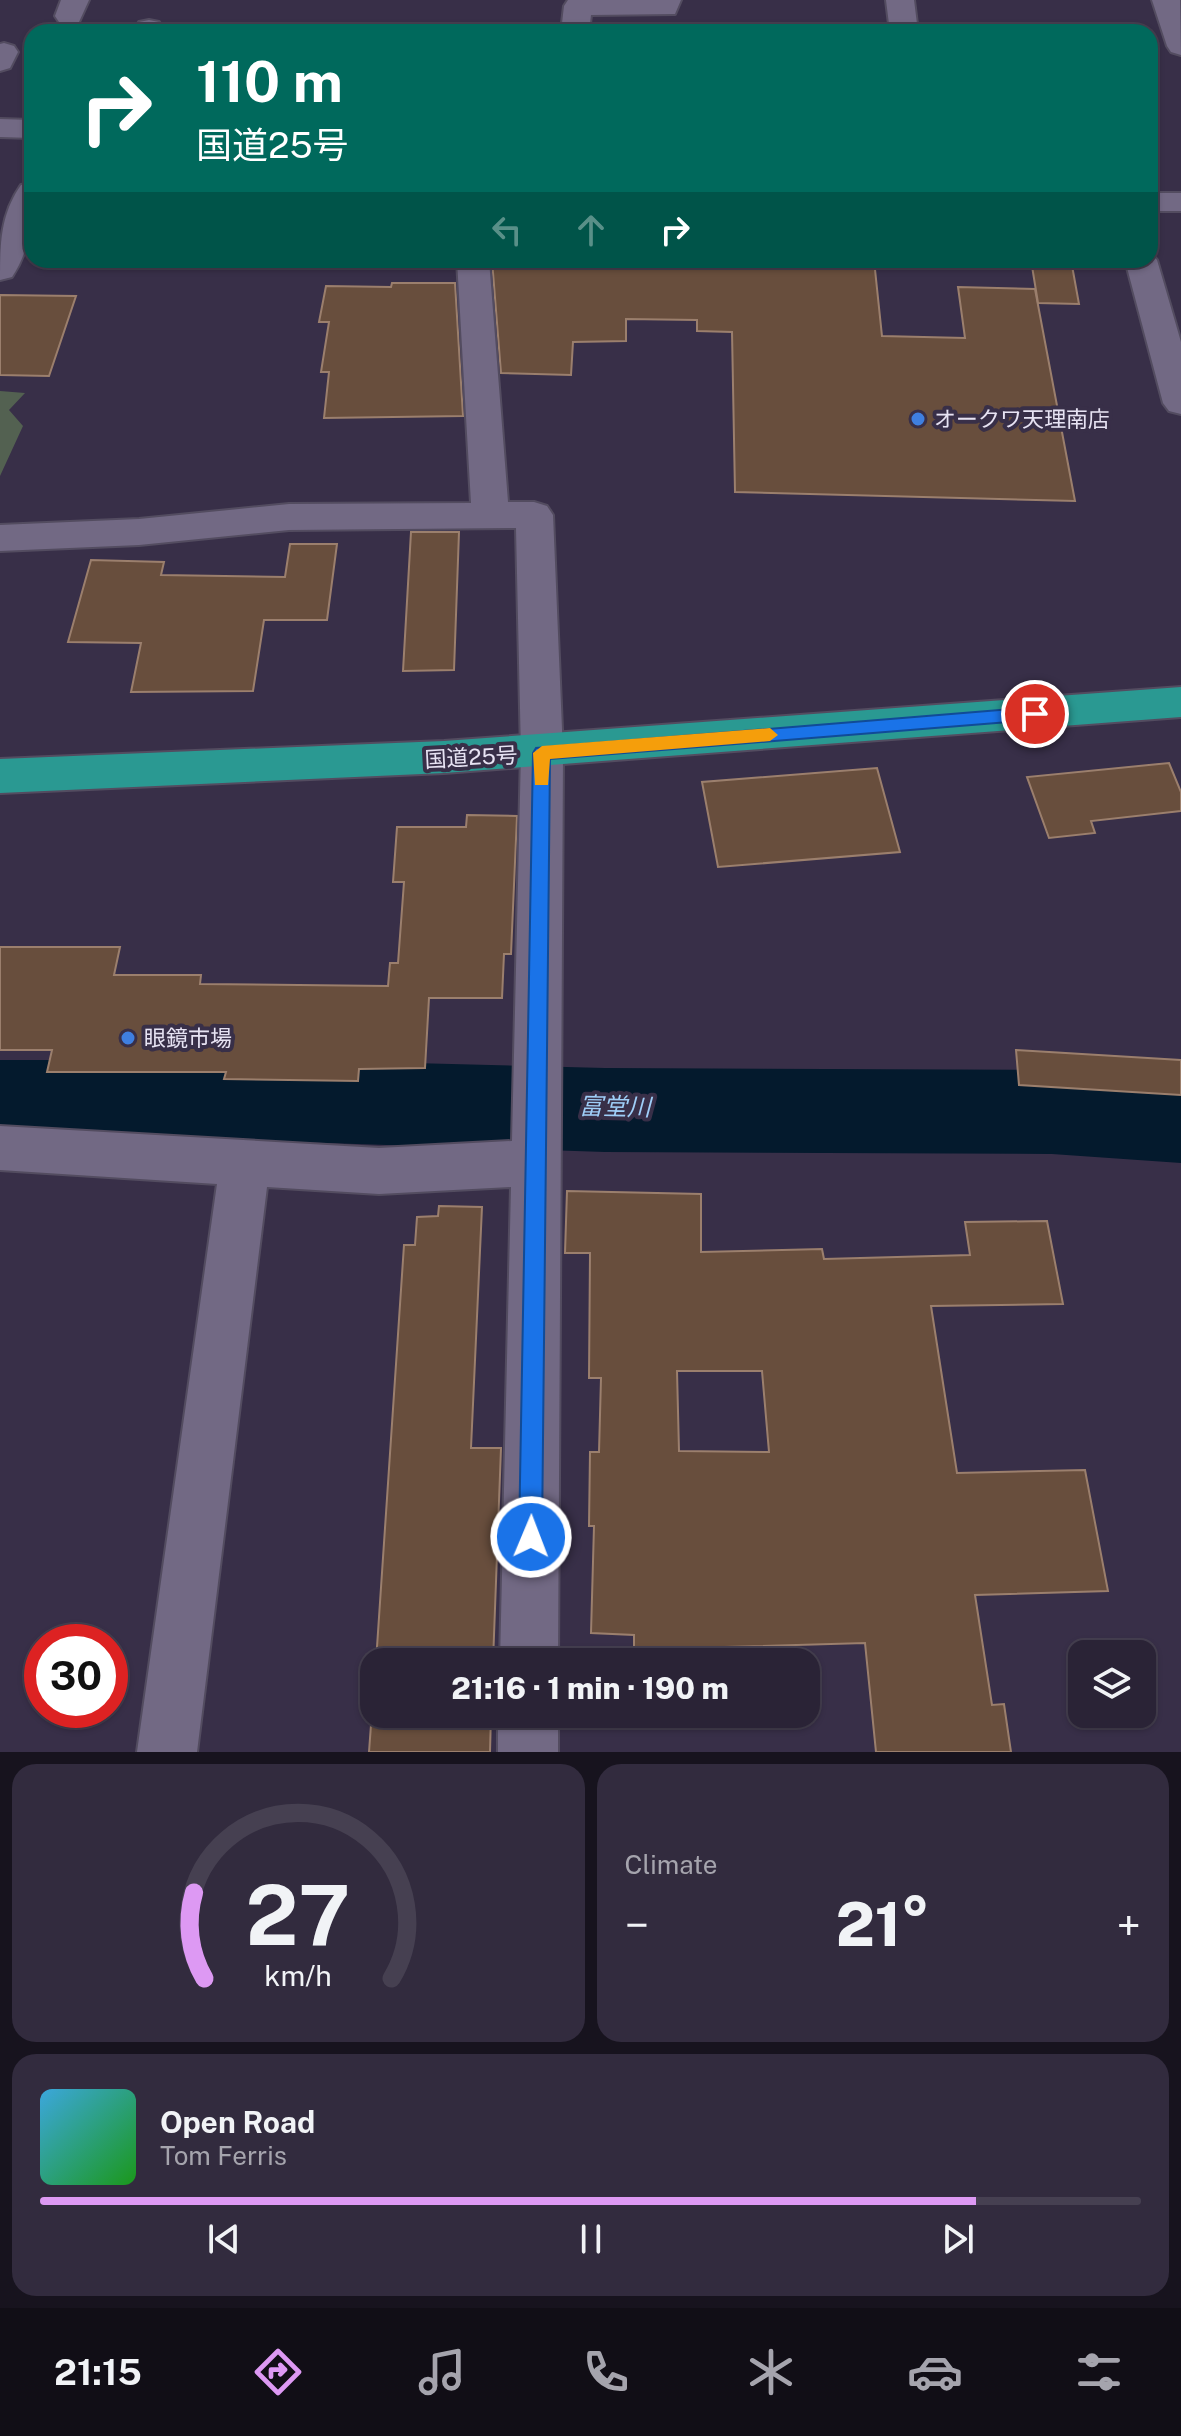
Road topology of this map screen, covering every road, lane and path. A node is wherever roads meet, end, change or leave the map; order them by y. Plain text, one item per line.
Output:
1 (667, 0) edge
2 (900, 0) edge
3 (1166, 0) edge
4 (576, 24) edge
5 (903, 24) edge
6 (1181, 46) edge
7 (0, 128) edge
8 (24, 129) edge
9 (1158, 202) edge
10 (1181, 202) edge
11 (24, 212) edge
12 (474, 268) edge
13 (1143, 268) edge
14 (0, 270) edge
15 (1181, 403) edge
16 (490, 516) junction
17 (0, 538) edge
18 (1181, 702) edge
19 (542, 753) junction
20 (0, 776) edge
21 (537, 1130) junction
22 (0, 1148) edge
23 (245, 1163) junction
24 (529, 1648) edge
25 (528, 1728) edge
26 (167, 1752) edge
27 (528, 1752) edge

1 - 4 street
2 - 5 street
3 - 6 street
7 - 8 street
9 - 10 street
11 - 14 street
12 - 16 street
13 - 15 street
16 - 17 street
16 - 19 street
18 - 19 highway, 国道25号
19 - 20 highway, 国道25号
19 - 21 street
21 - 23 street
21 - 24 street
22 - 23 street
23 - 26 street
25 - 27 street

